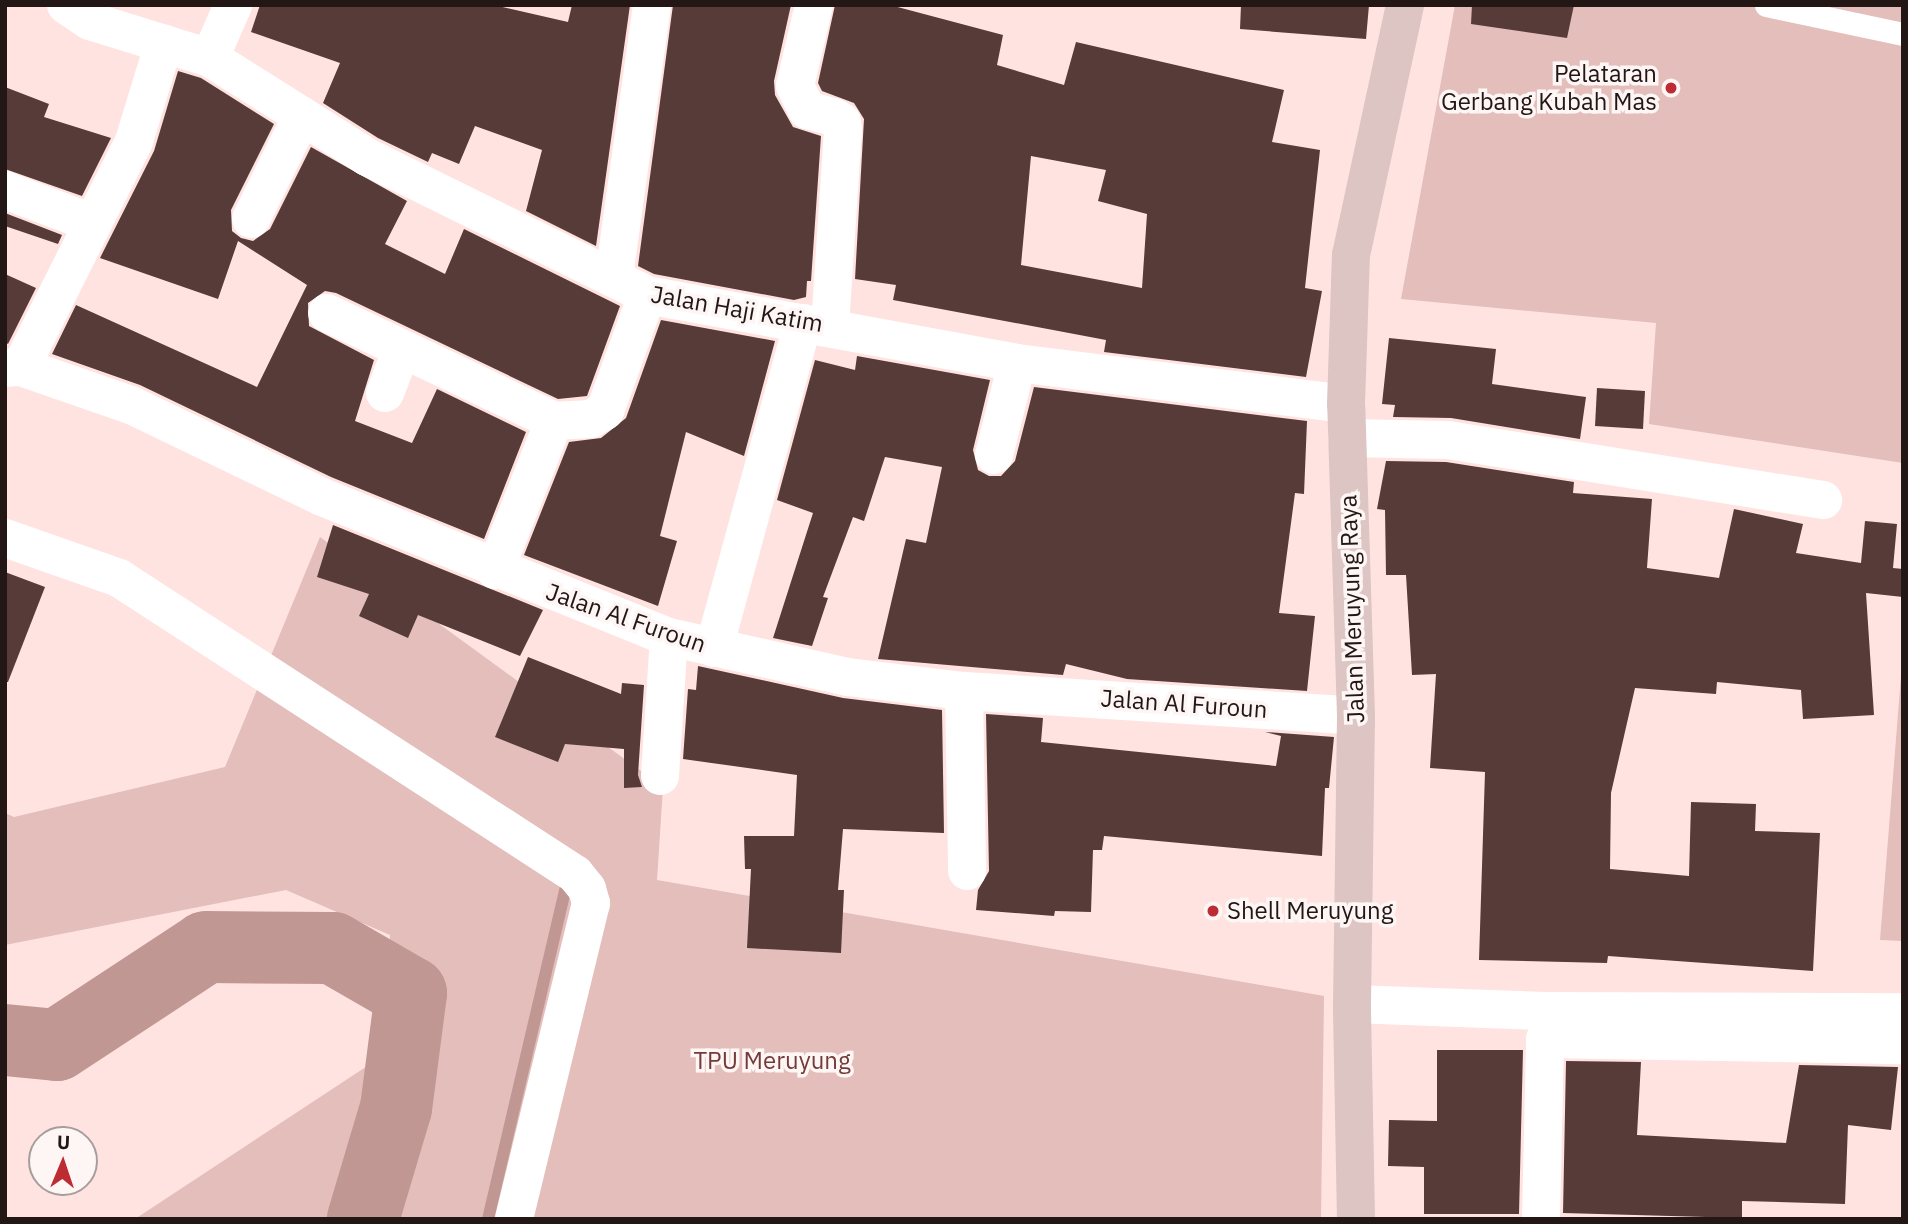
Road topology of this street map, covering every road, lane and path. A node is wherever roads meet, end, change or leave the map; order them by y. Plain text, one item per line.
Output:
1 (66, 5) edge
2 (233, 5) edge
3 (652, 5) edge
4 (814, 5) edge
5 (1405, 5) edge
6 (1766, 5) edge
7 (1903, 34) edge
8 (164, 43) junction
9 (210, 58) junction
10 (302, 116) junction
11 (5, 190) edge
12 (251, 219) dead end
13 (92, 223) junction
14 (614, 276) junction
15 (647, 295) junction
16 (327, 313) dead end
17 (816, 325) junction
18 (401, 351) junction
19 (1017, 363) junction
20 (13, 367) edge
21 (385, 393) dead end
22 (554, 421) junction
23 (1347, 421) junction
24 (994, 454) dead end
25 (1823, 500) dead end
26 (5, 538) edge
27 (495, 570) junction
28 (668, 637) junction
29 (714, 648) junction
30 (964, 691) junction
31 (1356, 716) junction
32 (660, 776) dead end
33 (967, 871) dead end
34 (1352, 1004) junction
35 (1903, 1012) edge
36 (1903, 1045) edge
37 (514, 1219) edge
38 (1356, 1219) edge
39 (1541, 1219) edge

1 - 8 street, Jalan Haji Katim
2 - 9 street
3 - 14 street
4 - 17 street
5 - 23 main road, Jalan Meruyung Raya
6 - 7 lane
8 - 9 street, Jalan Haji Katim
8 - 13 street
9 - 10 street, Jalan Haji Katim
10 - 12 street
10 - 14 street, Jalan Haji Katim
11 - 13 street
13 - 20 street
14 - 15 street, Jalan Haji Katim
15 - 17 street, Jalan Haji Katim
15 - 22 street
16 - 18 street
17 - 19 street, Jalan Haji Katim
17 - 29 street
18 - 21 street
18 - 22 street
19 - 23 street, Jalan Haji Katim
19 - 24 street
20 - 27 street, Jalan Al Furoun
22 - 27 street
23 - 25 street, Jalan Haji Katim
23 - 31 main road, Jalan Meruyung Raya
26 - 37 street
27 - 28 street, Jalan Al Furoun
28 - 29 street, Jalan Al Furoun
28 - 32 street
29 - 30 street, Jalan Al Furoun
30 - 31 street, Jalan Al Furoun
30 - 33 street
31 - 34 main road, Jalan Meruyung Raya
34 - 35 street
34 - 38 main road, Jalan Meruyung Raya
36 - 39 street

